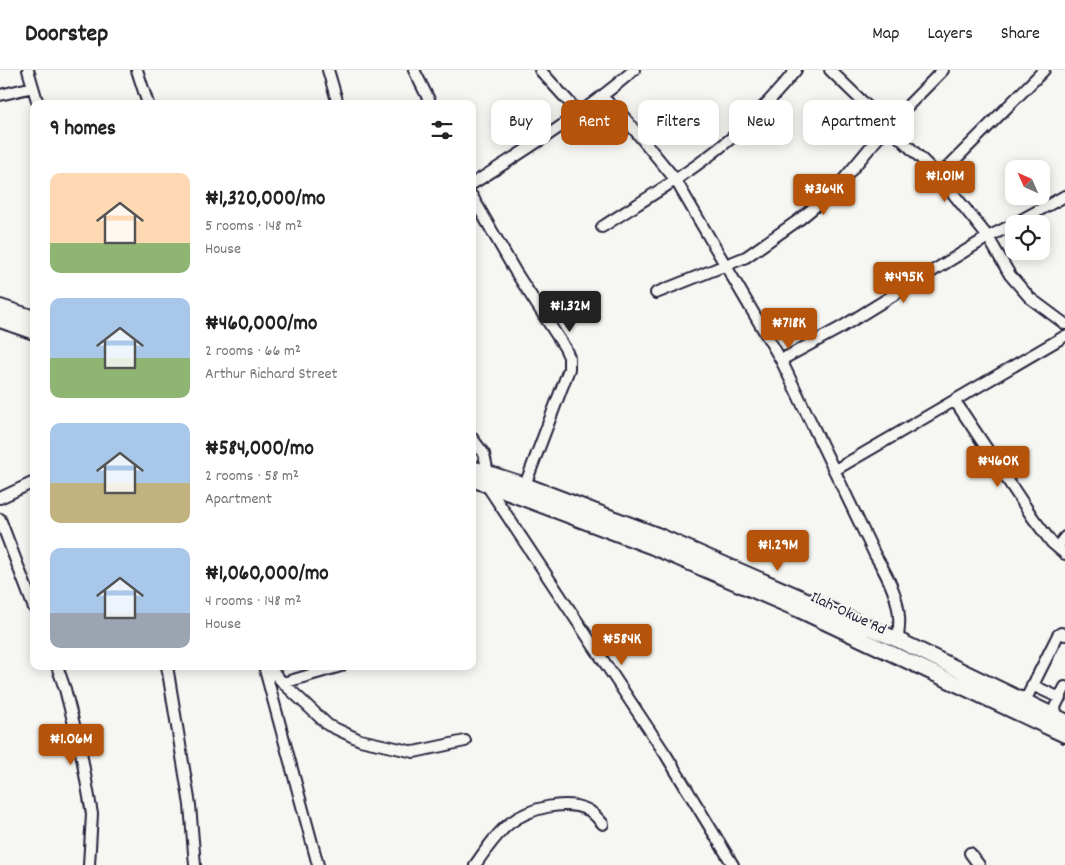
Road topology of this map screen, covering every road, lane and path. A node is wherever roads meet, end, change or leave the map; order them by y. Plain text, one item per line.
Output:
1 (28, 70) edge
2 (137, 70) edge
3 (328, 70) edge
4 (414, 70) edge
5 (540, 70) edge
6 (634, 70) edge
7 (796, 70) edge
8 (830, 70) edge
9 (943, 70) edge
10 (1028, 70) edge
11 (1044, 70) edge
12 (1035, 79) junction
13 (33, 87) junction
14 (0, 95) edge
15 (602, 97) junction
16 (37, 100) edge
17 (147, 100) edge
18 (337, 100) edge
19 (429, 100) edge
20 (567, 100) edge
21 (598, 100) edge
22 (861, 100) edge
23 (914, 100) edge
24 (561, 126) edge
25 (872, 145) edge
26 (907, 145) edge
27 (939, 176) junction
28 (675, 180) junction
29 (476, 181) edge
30 (1065, 196) edge
31 (476, 203) edge
32 (1030, 215) edge
33 (602, 227) dead end
34 (1005, 228) edge
35 (988, 237) junction
36 (726, 265) junction
37 (656, 294) dead end
38 (0, 307) edge
39 (30, 317) edge
40 (0, 320) edge
41 (1065, 324) edge
42 (30, 331) edge
43 (1065, 336) edge
44 (781, 360) junction
45 (955, 401) junction
46 (476, 443) edge
47 (834, 470) junction
48 (482, 479) edge
49 (30, 484) edge
50 (525, 485) junction
51 (0, 498) edge
52 (0, 519) edge
53 (1065, 537) edge
54 (1061, 551) edge
55 (30, 598) edge
56 (1065, 635) edge
57 (898, 640) junction
58 (58, 670) edge
59 (168, 670) edge
60 (265, 670) edge
61 (272, 670) edge
62 (327, 670) edge
63 (283, 683) junction
64 (1032, 685) junction
65 (1065, 687) edge
66 (1060, 698) junction
67 (1019, 699) junction
68 (1061, 719) edge
69 (1065, 735) edge
70 (465, 741) dead end
71 (603, 824) dead end
72 (970, 853) dead end
73 (89, 865) edge
74 (195, 865) edge
75 (318, 865) edge
76 (474, 865) edge
77 (733, 865) edge
78 (979, 865) edge

1 - 13 street
2 - 17 street
3 - 18 street
4 - 19 street
5 - 20 street
6 - 15 street
7 - 28 street
8 - 22 street
9 - 23 street
10 - 12 street
11 - 12 street
12 - 27 street
13 - 14 street
13 - 16 street
15 - 21 street
15 - 28 street
24 - 29 street
25 - 36 street
26 - 27 street
27 - 35 street
28 - 33 street
28 - 36 street
30 - 32 street
31 - 50 street
34 - 35 street
35 - 41 street
35 - 44 street
36 - 37 street
36 - 44 street
38 - 39 main road
40 - 42 main road
43 - 45 street
44 - 47 street
45 - 47 street
45 - 54 street
46 - 48 street
47 - 57 street
48 - 50 main road
48 - 69 main road, Ilah-Okwe Rd
48 - 77 street
49 - 51 street
50 - 57 main road
52 - 55 street
53 - 54 street
56 - 64 street
57 - 67 main road
58 - 73 street
59 - 74 street
60 - 75 street
61 - 63 street
62 - 63 street
63 - 70 street
64 - 66 street
64 - 67 street
65 - 66 street
66 - 68 street
67 - 68 main road
71 - 76 street
72 - 78 street

